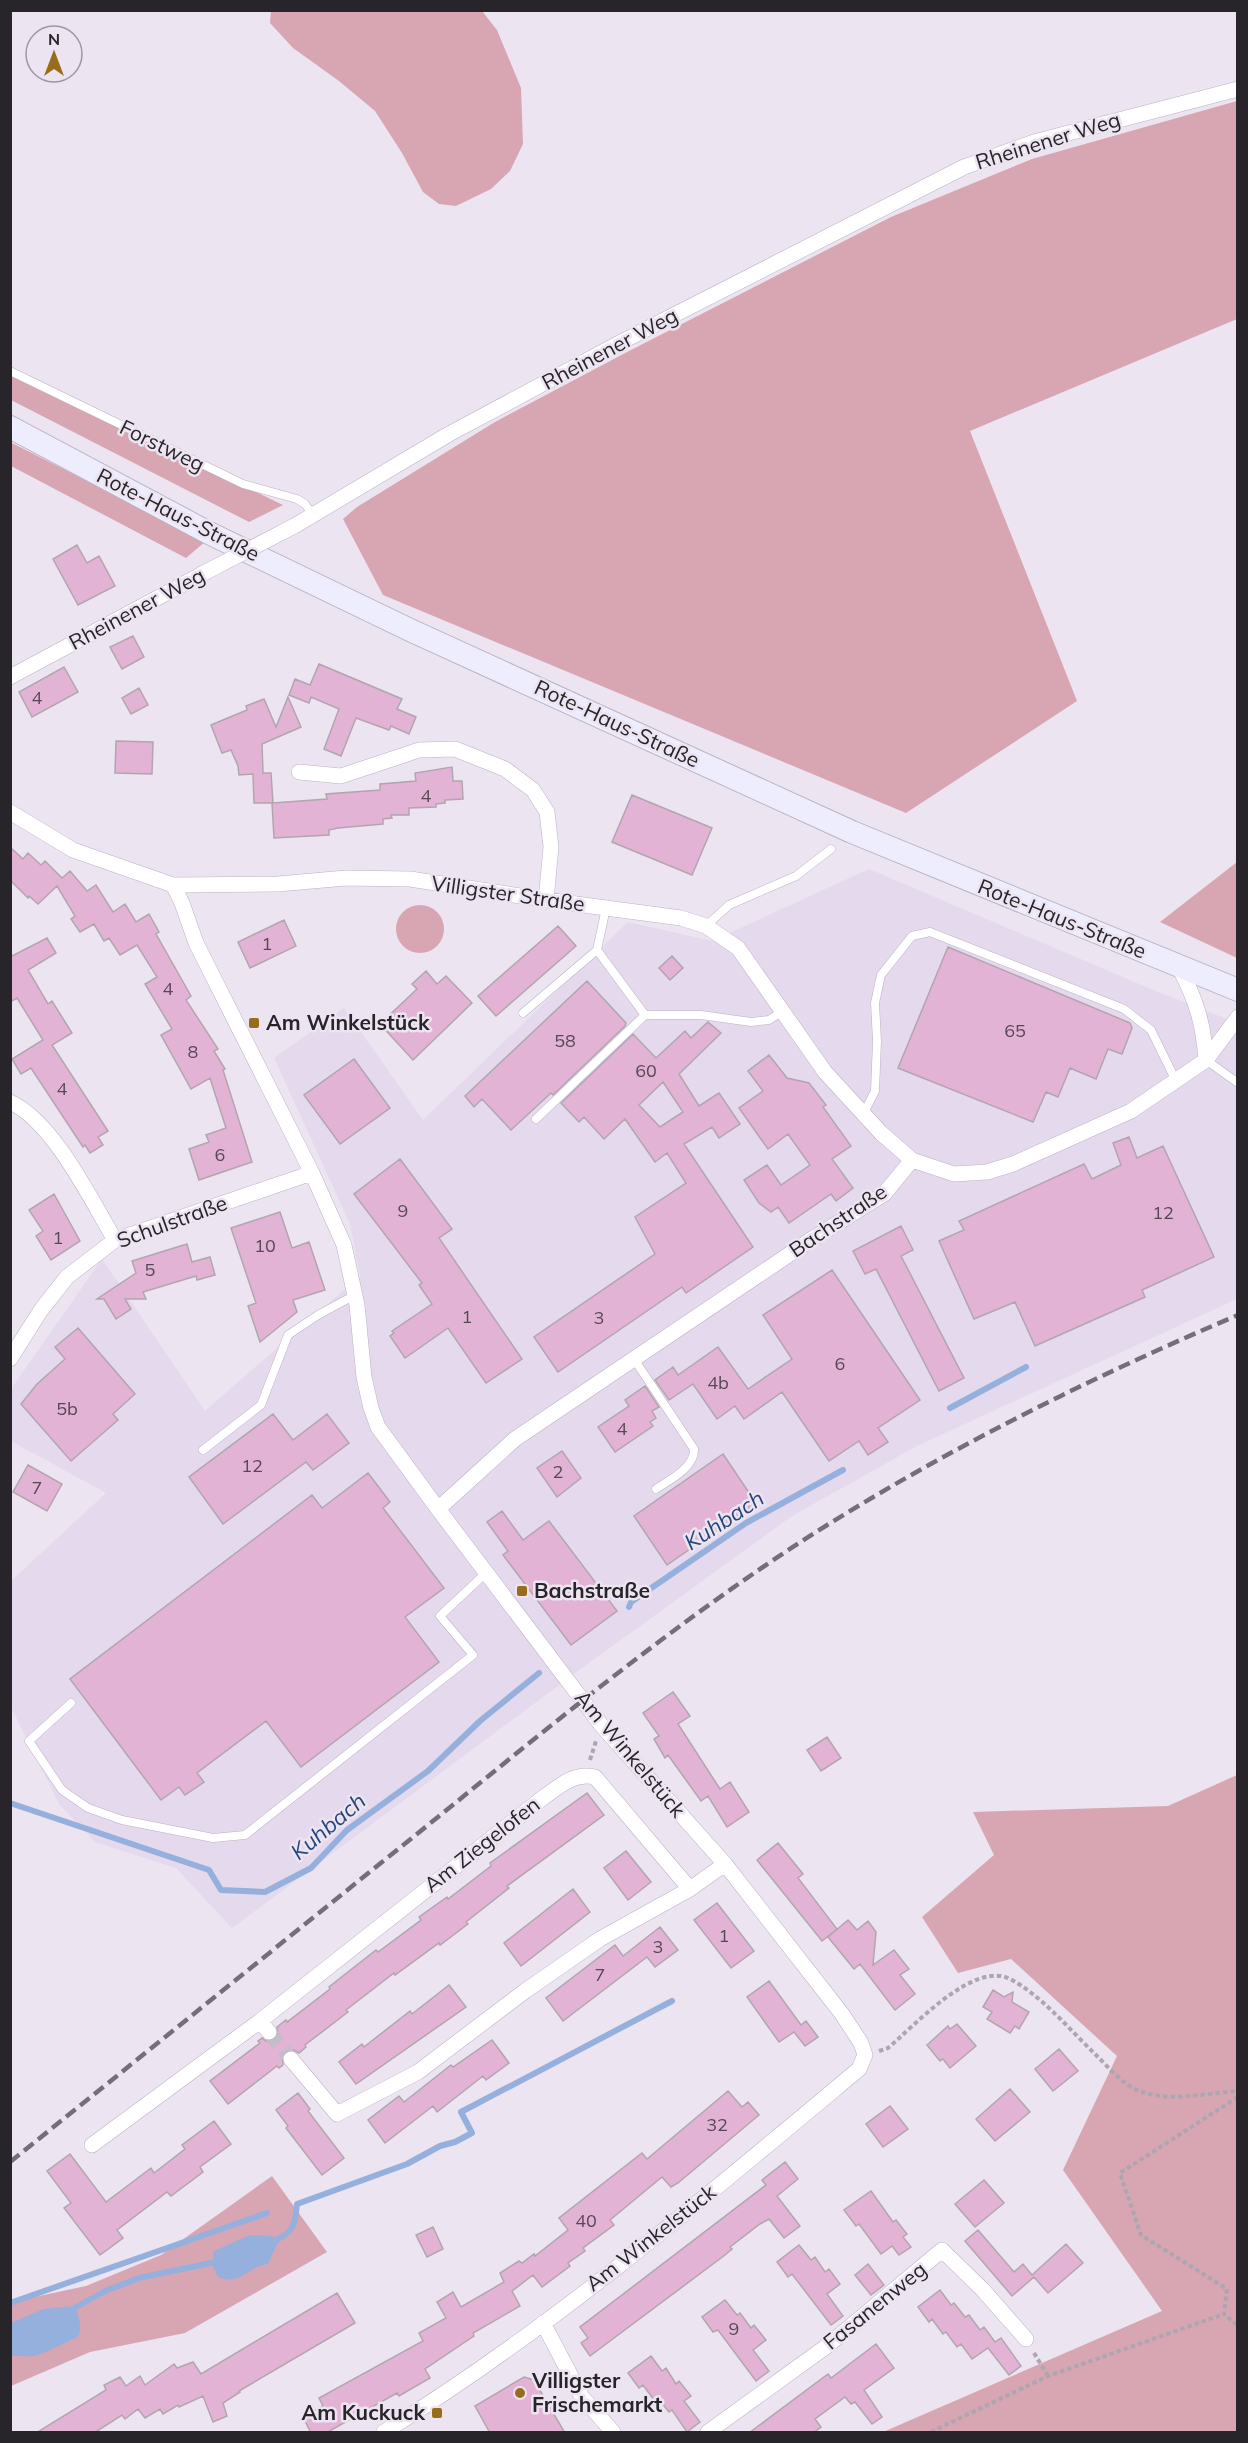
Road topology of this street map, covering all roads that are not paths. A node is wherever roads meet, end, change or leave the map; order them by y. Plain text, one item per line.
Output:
1 (1238, 89) edge
2 (10, 371) edge
3 (10, 427) edge
4 (313, 515) junction
5 (10, 677) edge
6 (299, 772) dead end
7 (10, 812) edge
8 (831, 849) dead end
9 (173, 885) junction
10 (546, 900) junction
11 (606, 908) junction
12 (706, 926) junction
13 (597, 950) junction
14 (1179, 968) junction
15 (1238, 990) edge
16 (782, 1012) junction
17 (523, 1013) dead end
18 (645, 1015) junction
19 (1238, 1017) edge
20 (1206, 1060) junction
21 (1176, 1081) junction
22 (1238, 1083) edge
23 (10, 1102) edge
24 (864, 1113) junction
25 (536, 1119) dead end
26 (912, 1160) junction
27 (312, 1173) junction
28 (115, 1240) junction
29 (355, 1295) junction
30 (10, 1359) edge
31 (634, 1359) junction
32 (203, 1450) dead end
33 (656, 1490) dead end
34 (438, 1509) junction
35 (486, 1573) junction
36 (70, 1703) dead end
37 (726, 1864) junction
38 (690, 1889) junction
39 (291, 2059) tunnel mouth
40 (92, 2145) dead end
41 (543, 2323) junction
42 (1026, 2339) road end
43 (384, 2433) edge
44 (613, 2433) edge
45 (708, 2433) edge

1 - 4 street, Rheinener Weg
2 - 4 lane, Forstweg
3 - 14 main road, Rote-Haus-Straße
4 - 5 street, Rheinener Weg, bridge
6 - 10 street
7 - 9 street, Villigster Straße
8 - 12 lane
9 - 10 street, Villigster Straße
9 - 27 street, Am Winkelstück
10 - 11 street, Villigster Straße
11 - 12 street, Villigster Straße
11 - 13 lane
12 - 16 street, Villigster Straße
13 - 17 lane
13 - 18 lane
14 - 15 main road, Rote-Haus-Straße
14 - 20 street
16 - 18 lane
16 - 24 street, Villigster Straße
18 - 25 lane
19 - 20 street
20 - 21 street
20 - 22 lane
21 - 24 lane
21 - 26 street
23 - 28 street
24 - 26 street, Villigster Straße
26 - 31 street, Bachstraße
27 - 28 street, Schulstraße
27 - 29 street, Am Winkelstück
28 - 30 street, Schulstraße
29 - 32 lane
29 - 34 street, Am Winkelstück
31 - 33 lane
31 - 34 street, Bachstraße
34 - 35 street, Am Winkelstück
35 - 36 lane
35 - 37 street, Am Winkelstück
37 - 38 street
37 - 41 street, Am Winkelstück
38 - 39 street
38 - 40 street, Am Ziegelofen
41 - 43 street, Am Winkelstück
41 - 44 street
42 - 45 street, Fasanenweg

